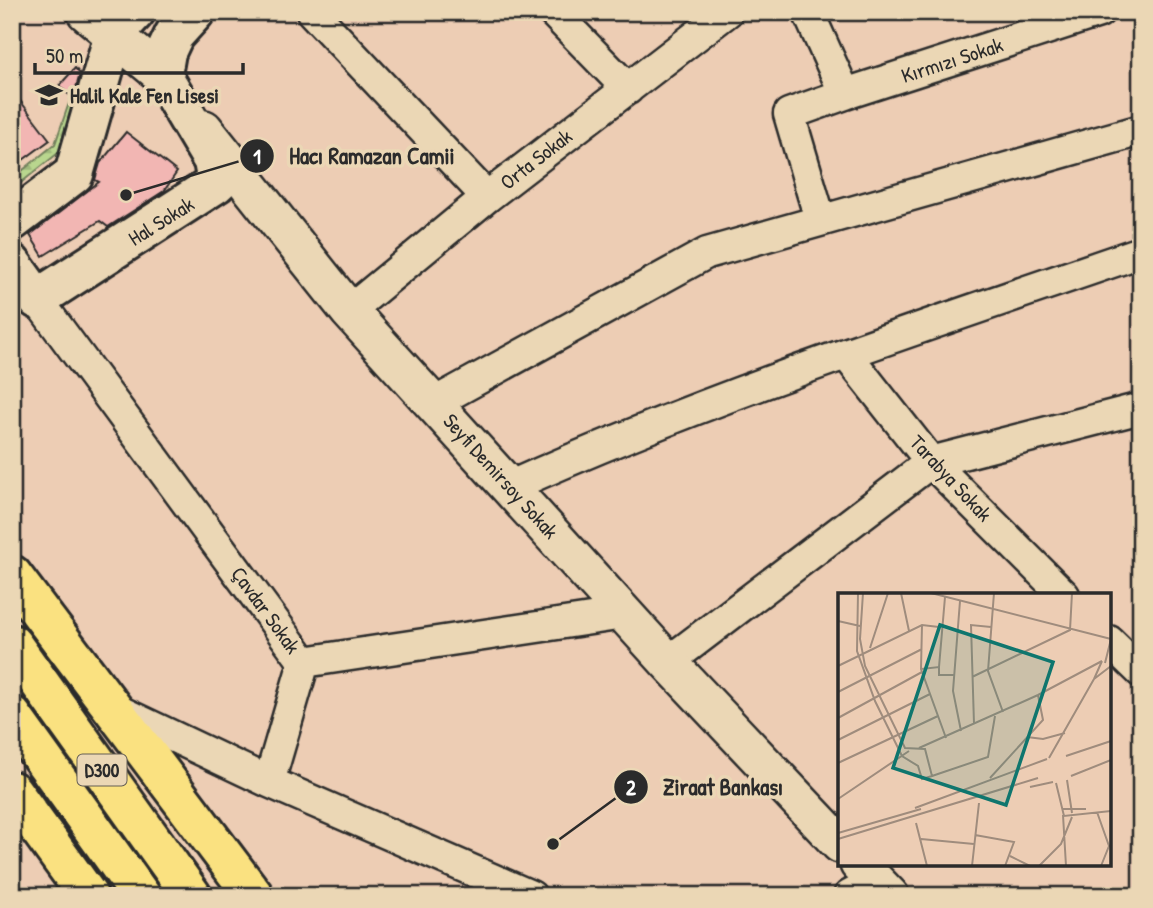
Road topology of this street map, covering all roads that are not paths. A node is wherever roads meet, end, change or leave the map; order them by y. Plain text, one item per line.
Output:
1 (195, 12) edge
2 (312, 12) edge
3 (553, 12) edge
4 (727, 12) edge
5 (808, 12) edge
6 (1099, 12) edge
7 (112, 20) edge
8 (170, 85) junction
9 (628, 89) junction
10 (845, 94) junction
11 (1141, 130) edge
12 (487, 197) junction
13 (820, 219) junction
14 (12, 221) edge
15 (1141, 252) edge
16 (12, 264) edge
17 (37, 299) junction
18 (349, 311) junction
19 (846, 354) junction
20 (434, 403) junction
21 (1141, 408) edge
22 (931, 462) junction
23 (511, 486) junction
24 (12, 575) edge
25 (1061, 593) edge
26 (624, 614) junction
27 (1111, 643) edge
28 (12, 644) edge
29 (304, 662) junction
30 (668, 662) junction
31 (1141, 672) edge
32 (110, 706) junction
33 (12, 716) edge
34 (269, 782) junction
35 (12, 792) edge
36 (838, 842) edge
37 (88, 896) edge
38 (141, 896) edge
39 (192, 896) edge
40 (254, 896) edge
41 (531, 896) edge

1 - 8 main road
2 - 12 street
3 - 9 street
4 - 9 street, Orta Sokak
5 - 10 street
6 - 10 street, Kırmızı Sokak
7 - 8 street, Seyfi Demirsoy Sokak
7 - 14 main road
8 - 17 main road, Hal Sokak
8 - 18 street, Seyfi Demirsoy Sokak
9 - 12 street, Orta Sokak
10 - 13 street, Kırmızı Sokak
11 - 13 street
12 - 18 street, Orta Sokak
13 - 20 street
15 - 19 street
16 - 17 main road
17 - 29 street, Çavdar Sokak
18 - 20 street, Seyfi Demirsoy Sokak
19 - 22 street, Tarabya Sokak
19 - 23 street
20 - 23 street, Seyfi Demirsoy Sokak
21 - 22 street
22 - 25 street, Tarabya Sokak
22 - 30 street
23 - 26 street, Seyfi Demirsoy Sokak
24 - 32 highway
26 - 29 street, Çavdar Sokak
26 - 30 street, Seyfi Demirsoy Sokak
27 - 31 street
28 - 39 highway, D300
29 - 34 street
30 - 36 street, Seyfi Demirsoy Sokak
32 - 34 street
32 - 40 highway
33 - 38 highway, D300
34 - 41 street
35 - 37 highway

